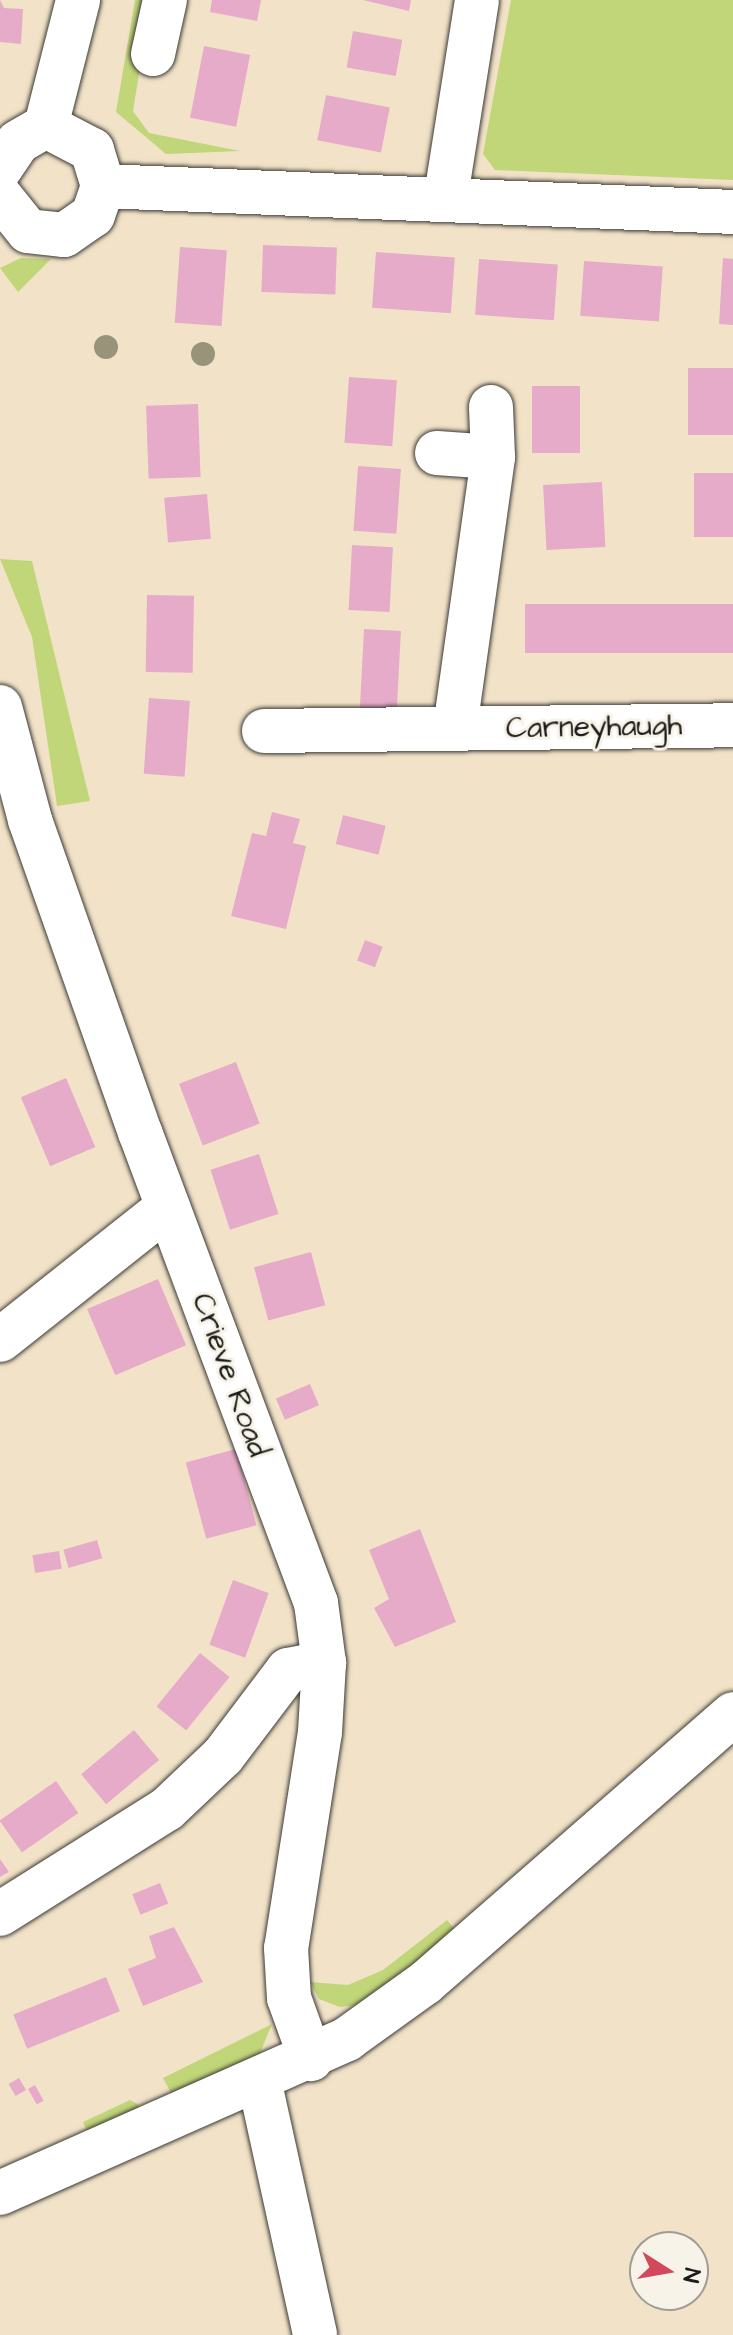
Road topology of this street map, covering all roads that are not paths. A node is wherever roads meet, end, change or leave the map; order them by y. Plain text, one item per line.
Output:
1 (78, 0) edge
2 (165, 0) edge
3 (477, 0) edge
4 (153, 54) dead end
5 (46, 126) junction
6 (103, 186) junction
7 (3, 187) edge
8 (446, 196) junction
9 (733, 212) edge
10 (491, 407) dead end
11 (437, 453) dead end
12 (493, 457) junction
13 (0, 707) edge
14 (733, 725) edge
15 (455, 728) junction
16 (264, 731) dead end
17 (168, 1207) junction
18 (0, 1340) edge
19 (324, 1663) junction
20 (733, 1714) edge
21 (0, 1914) edge
22 (311, 2059) junction
23 (260, 2084) junction
24 (0, 2193) edge
25 (315, 2335) edge

1 - 5 street
2 - 4 street
3 - 8 street
5 - 6 street
5 - 7 street
6 - 7 street
6 - 8 street
8 - 9 street
10 - 12 street
11 - 12 street
12 - 15 street
13 - 17 street, Crieve Road
14 - 15 street, Carneyhaugh
15 - 16 street, Carneyhaugh
17 - 18 street
17 - 19 street, Crieve Road
19 - 21 street
19 - 22 street, Crieve Road
20 - 22 street
22 - 23 street
23 - 24 street
23 - 25 street

